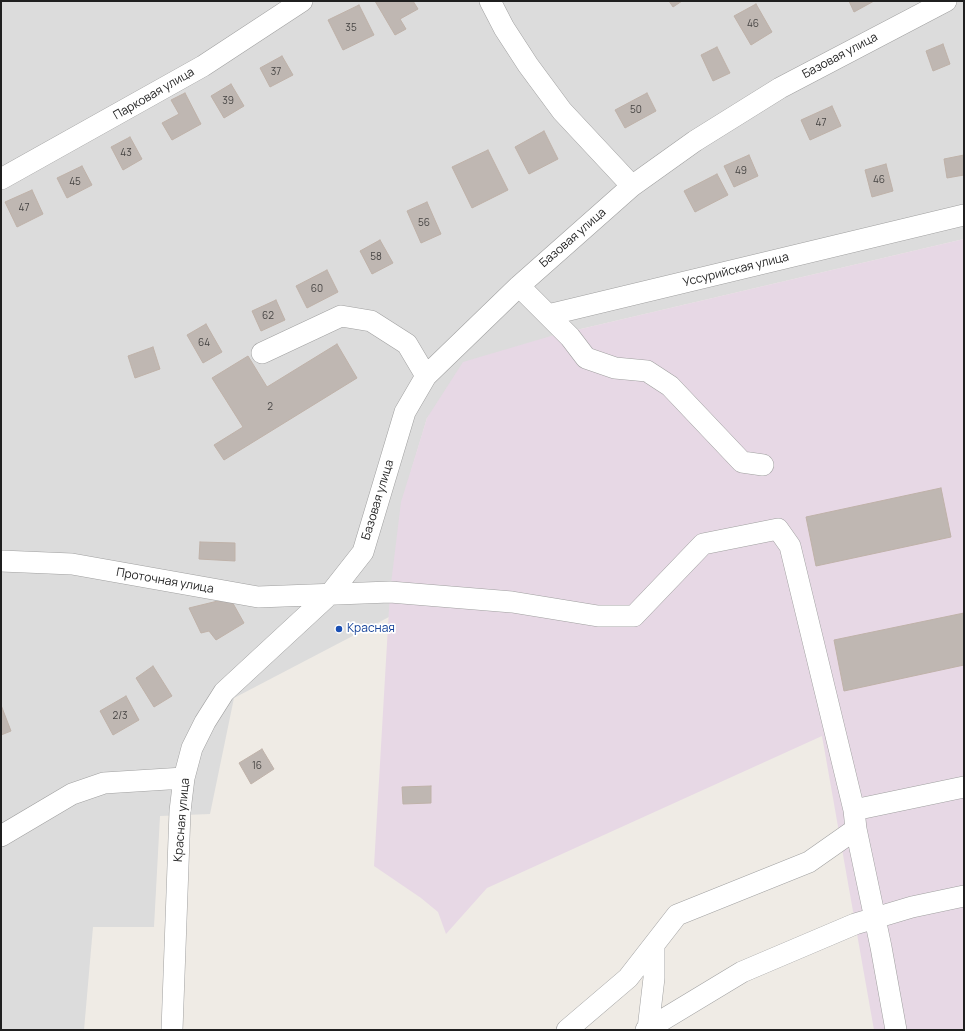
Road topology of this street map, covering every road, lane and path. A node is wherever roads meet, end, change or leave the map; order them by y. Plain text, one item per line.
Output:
1 (302, 1) edge
2 (490, 1) edge
3 (946, 1) edge
4 (1, 179) edge
5 (632, 186) junction
6 (964, 215) edge
7 (519, 286) junction
8 (548, 315) junction
9 (262, 353) dead end
10 (426, 376) junction
11 (763, 465) dead end
12 (1, 561) edge
13 (330, 594) junction
14 (184, 778) junction
15 (964, 787) edge
16 (855, 820) junction
17 (1, 836) edge
18 (964, 896) edge
19 (875, 918) junction
20 (654, 946) junction
21 (172, 1030) edge
22 (567, 1030) edge
23 (647, 1030) edge
24 (896, 1030) edge

1 - 4 street, Парковая улица
2 - 5 street
3 - 5 street, Базовая улица
5 - 7 street, Базовая улица
6 - 8 street, Уссурийская улица
7 - 8 street
7 - 10 street, Базовая улица
8 - 11 street
9 - 10 street
10 - 13 street, Базовая улица
12 - 13 street, Проточная улица
13 - 14 street, Красная улица
13 - 16 street, Проточная улица
14 - 17 street
14 - 21 street, Красная улица
15 - 16 street
16 - 19 street
16 - 20 street
18 - 19 street
19 - 23 street
19 - 24 street
20 - 22 street
20 - 23 street

